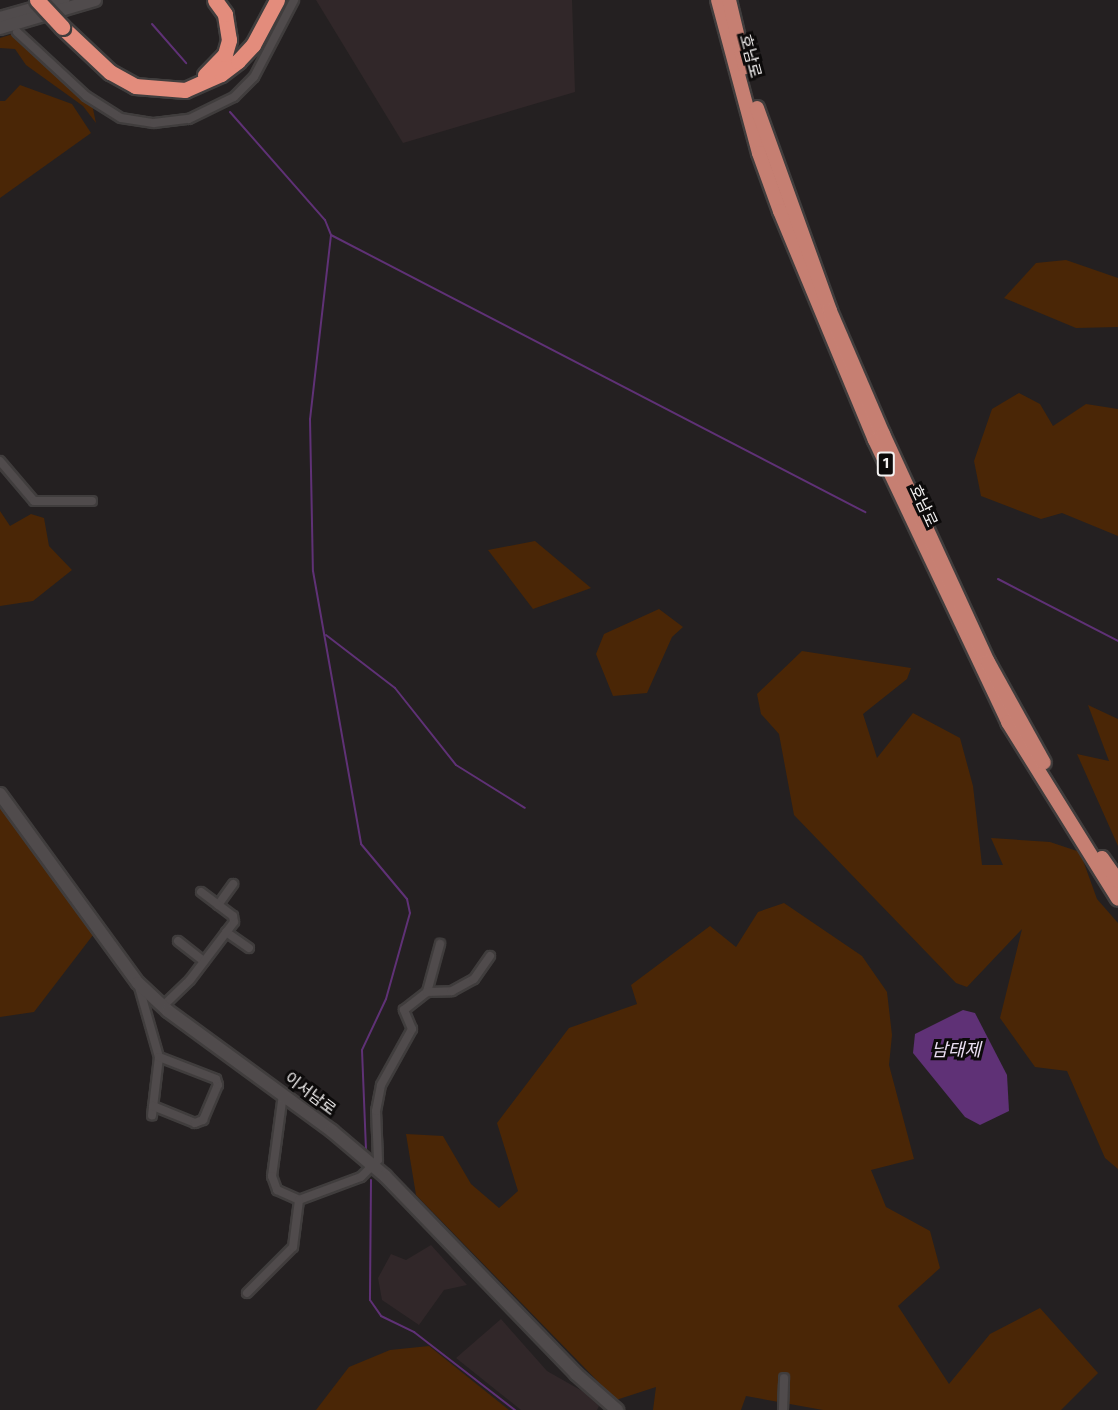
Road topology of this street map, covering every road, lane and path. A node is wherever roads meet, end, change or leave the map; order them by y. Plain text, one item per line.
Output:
1 (37, 0) edge
2 (47, 0) edge
3 (63, 0) edge
4 (95, 0) edge
5 (215, 0) edge
6 (277, 0) edge
7 (294, 0) edge
8 (718, 0) edge
9 (729, 0) edge
10 (0, 18) edge
11 (66, 25) junction
12 (0, 28) edge
13 (17, 32) dead end
14 (0, 461) edge
15 (92, 501) dead end
16 (0, 794) edge
17 (1118, 881) edge
18 (233, 884) dead end
19 (201, 892) dead end
20 (1118, 899) edge
21 (218, 905) junction
22 (226, 932) junction
23 (178, 941) dead end
24 (440, 944) dead end
25 (249, 948) dead end
26 (490, 956) dead end
27 (204, 961) junction
28 (138, 983) junction
29 (427, 992) junction
30 (165, 1008) junction
31 (149, 1017) junction
32 (159, 1057) junction
33 (283, 1094) junction
34 (153, 1106) junction
35 (152, 1116) dead end
36 (372, 1165) junction
37 (299, 1200) junction
38 (247, 1293) dead end
39 (784, 1378) dead end
40 (617, 1410) edge
41 (783, 1410) edge

1 - 11 highway, bridge
2 - 11 highway
3 - 10 main road
4 - 12 main road
5 - 11 highway
6 - 11 highway
7 - 13 street
8 - 20 highway, 호남로 / 1
9 - 17 highway, 호남로 / 1
14 - 15 street
16 - 28 main road, 이서남로
18 - 21 street
19 - 21 street
21 - 22 street
22 - 25 street
22 - 27 street
23 - 27 street
24 - 29 street
26 - 29 street
27 - 30 street
28 - 30 main road, 이서남로
28 - 31 street
29 - 36 street
30 - 31 street
30 - 33 main road, 이서남로
31 - 32 street
32 - 34 street
32 - 34 street
33 - 36 main road, 이서남로
33 - 37 street
34 - 35 street
36 - 37 street
36 - 40 main road, 이서남로
37 - 38 street
39 - 41 street

